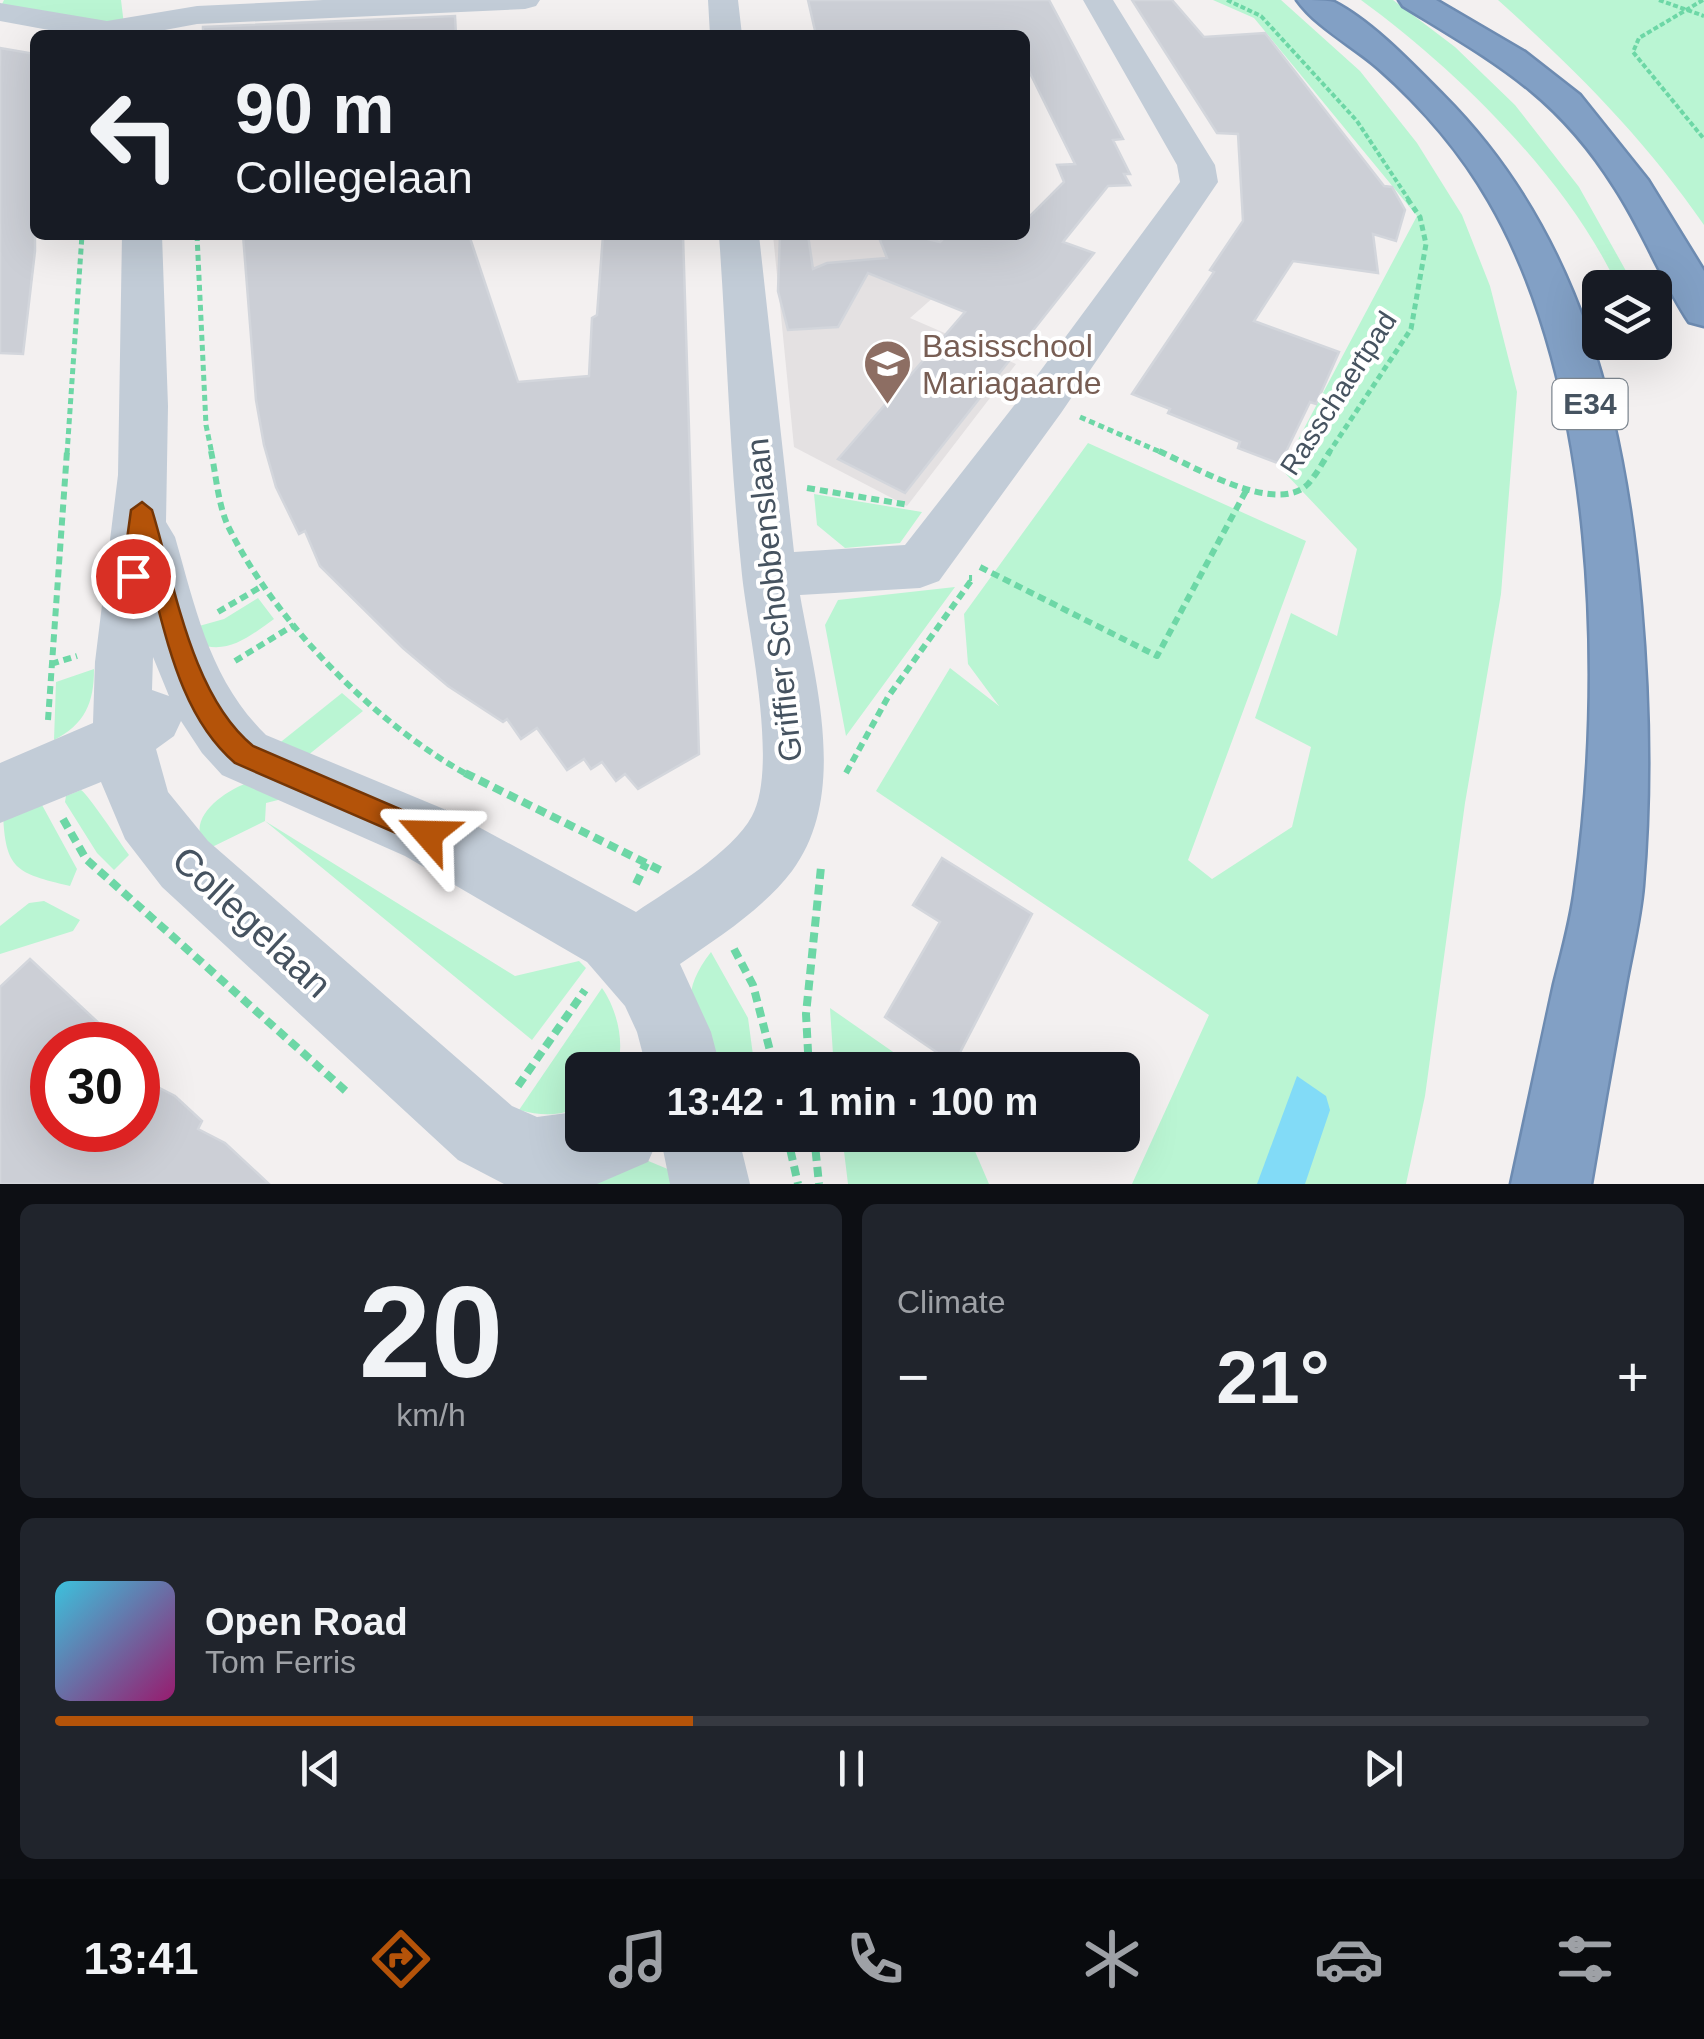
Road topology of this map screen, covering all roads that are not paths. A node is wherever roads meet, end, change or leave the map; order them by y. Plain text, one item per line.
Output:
1 (525, 0) edge
2 (723, 0) edge
3 (1098, 0) edge
4 (1312, 0) edge
5 (1414, 0) edge
6 (1459, 0) edge
7 (0, 12) edge
8 (141, 20) edge
9 (96, 30) edge
10 (113, 30) edge
11 (726, 30) edge
12 (1544, 80) junction
13 (142, 240) edge
14 (739, 240) edge
15 (1704, 312) edge
16 (142, 510) junction
17 (769, 574) junction
18 (194, 686) junction
19 (125, 738) junction
20 (0, 793) edge
21 (624, 946) junction
22 (678, 1052) edge
23 (576, 1152) edge
24 (702, 1152) edge
25 (710, 1184) edge
26 (1551, 1184) edge

1 - 8 street
2 - 11 street
3 - 17 street
4 - 26 highway, E34
5 - 12 highway
6 - 12 highway
7 - 9 street
8 - 10 street
12 - 15 highway
13 - 16 street, Collegelaan
14 - 17 street, Griffier Schobbenslaan
16 - 18 street, Collegelaan
16 - 19 street, Collegelaan
17 - 21 street, Griffier Schobbenslaan
18 - 19 street
18 - 21 street, Collegelaan
19 - 20 street
19 - 23 street, Collegelaan
21 - 22 street
24 - 25 street

